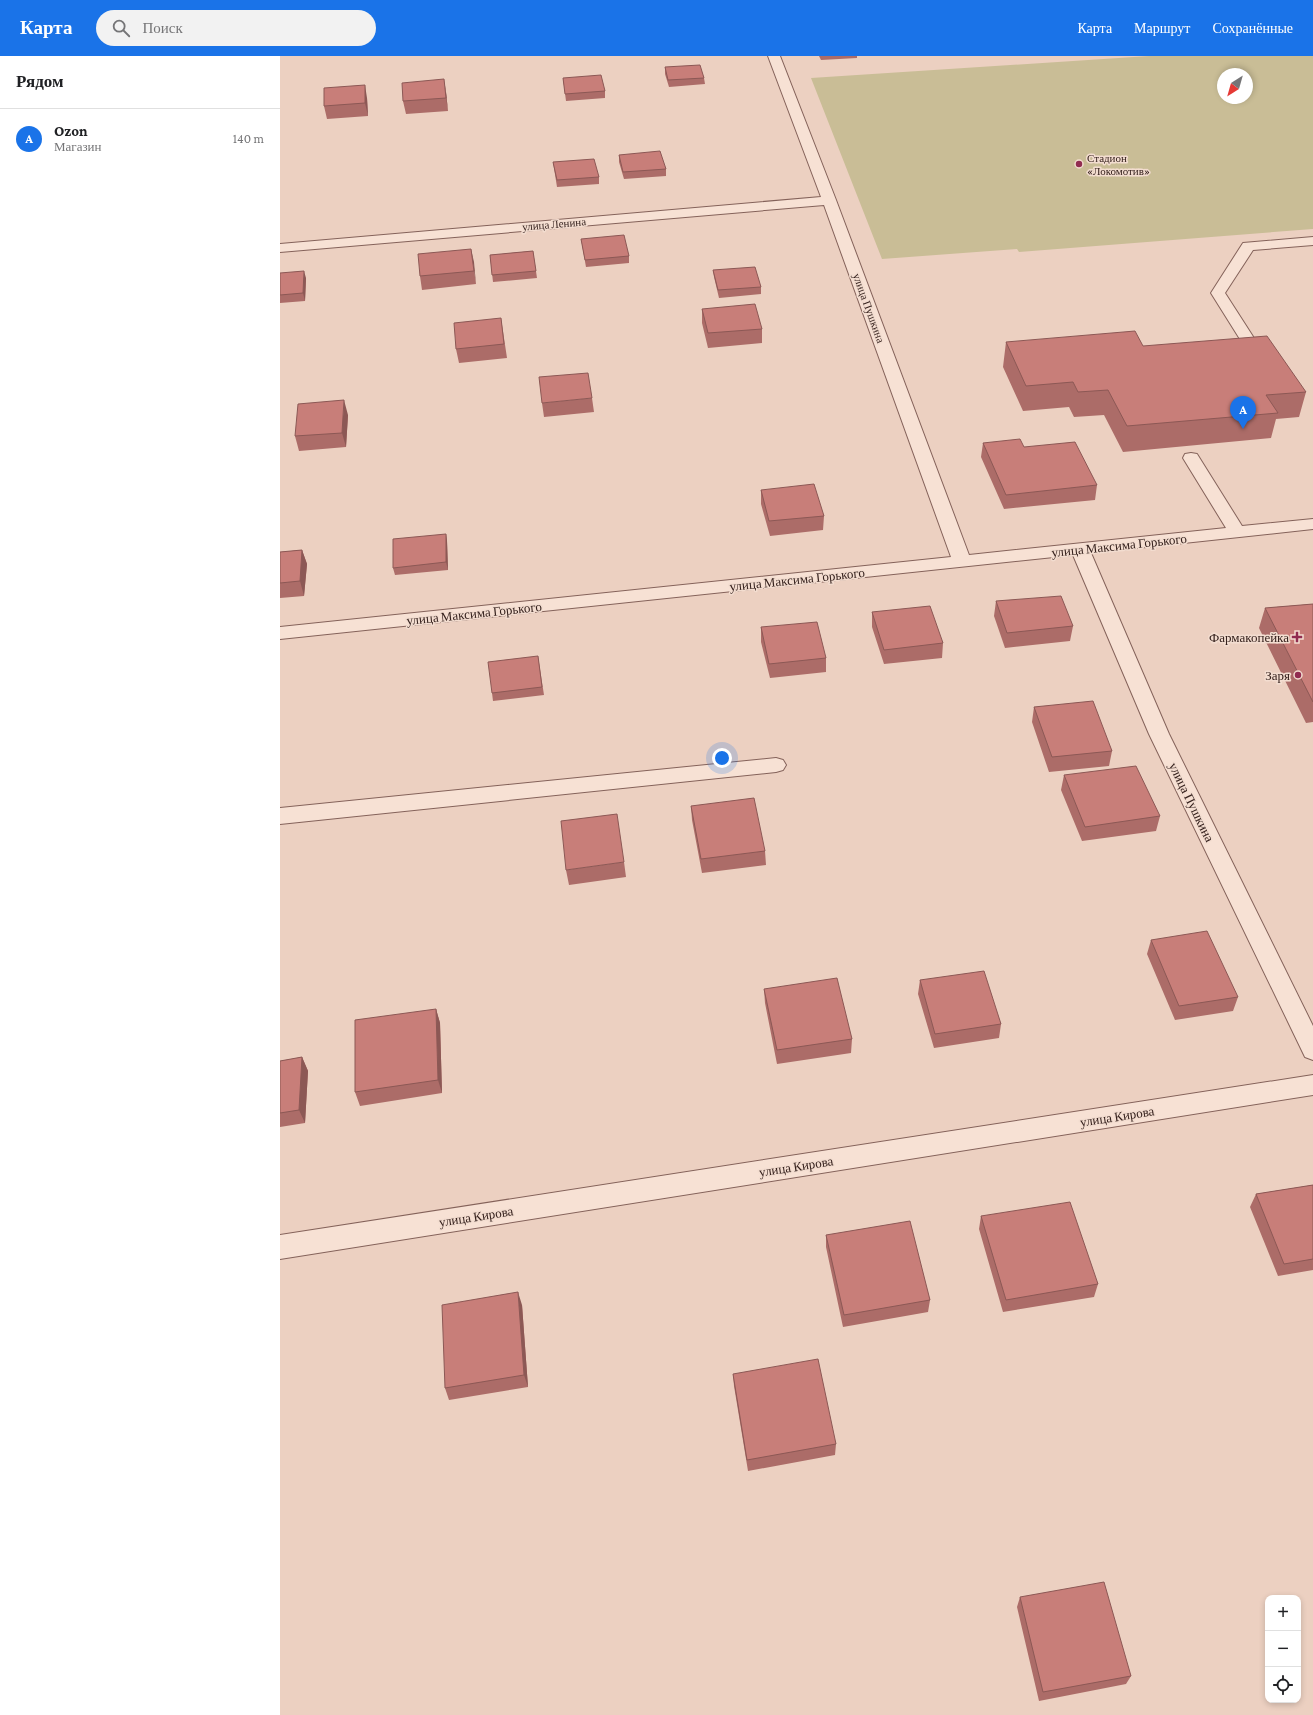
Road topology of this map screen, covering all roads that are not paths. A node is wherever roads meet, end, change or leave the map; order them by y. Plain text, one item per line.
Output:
1 (774, 56) edge
2 (829, 200) junction
3 (1313, 241) edge
4 (280, 248) edge
5 (1253, 349) edge
6 (1192, 458) dead end
7 (1313, 524) edge
8 (1238, 532) junction
9 (1080, 549) junction
10 (962, 561) junction
11 (280, 633) edge
12 (776, 764) dead end
13 (280, 816) edge
14 (1313, 1050) edge
15 (1313, 1085) edge
16 (280, 1247) edge

1 - 2 street, улица Пушкина
2 - 4 street, улица Ленина
2 - 10 street, улица Пушкина
3 - 5 street
6 - 8 street
7 - 8 street, улица Максима Горького
8 - 9 street, улица Максима Горького
9 - 10 street, улица Максима Горького
9 - 14 street, улица Пушкина
10 - 11 street, улица Максима Горького
12 - 13 street
15 - 16 street, улица Кирова

